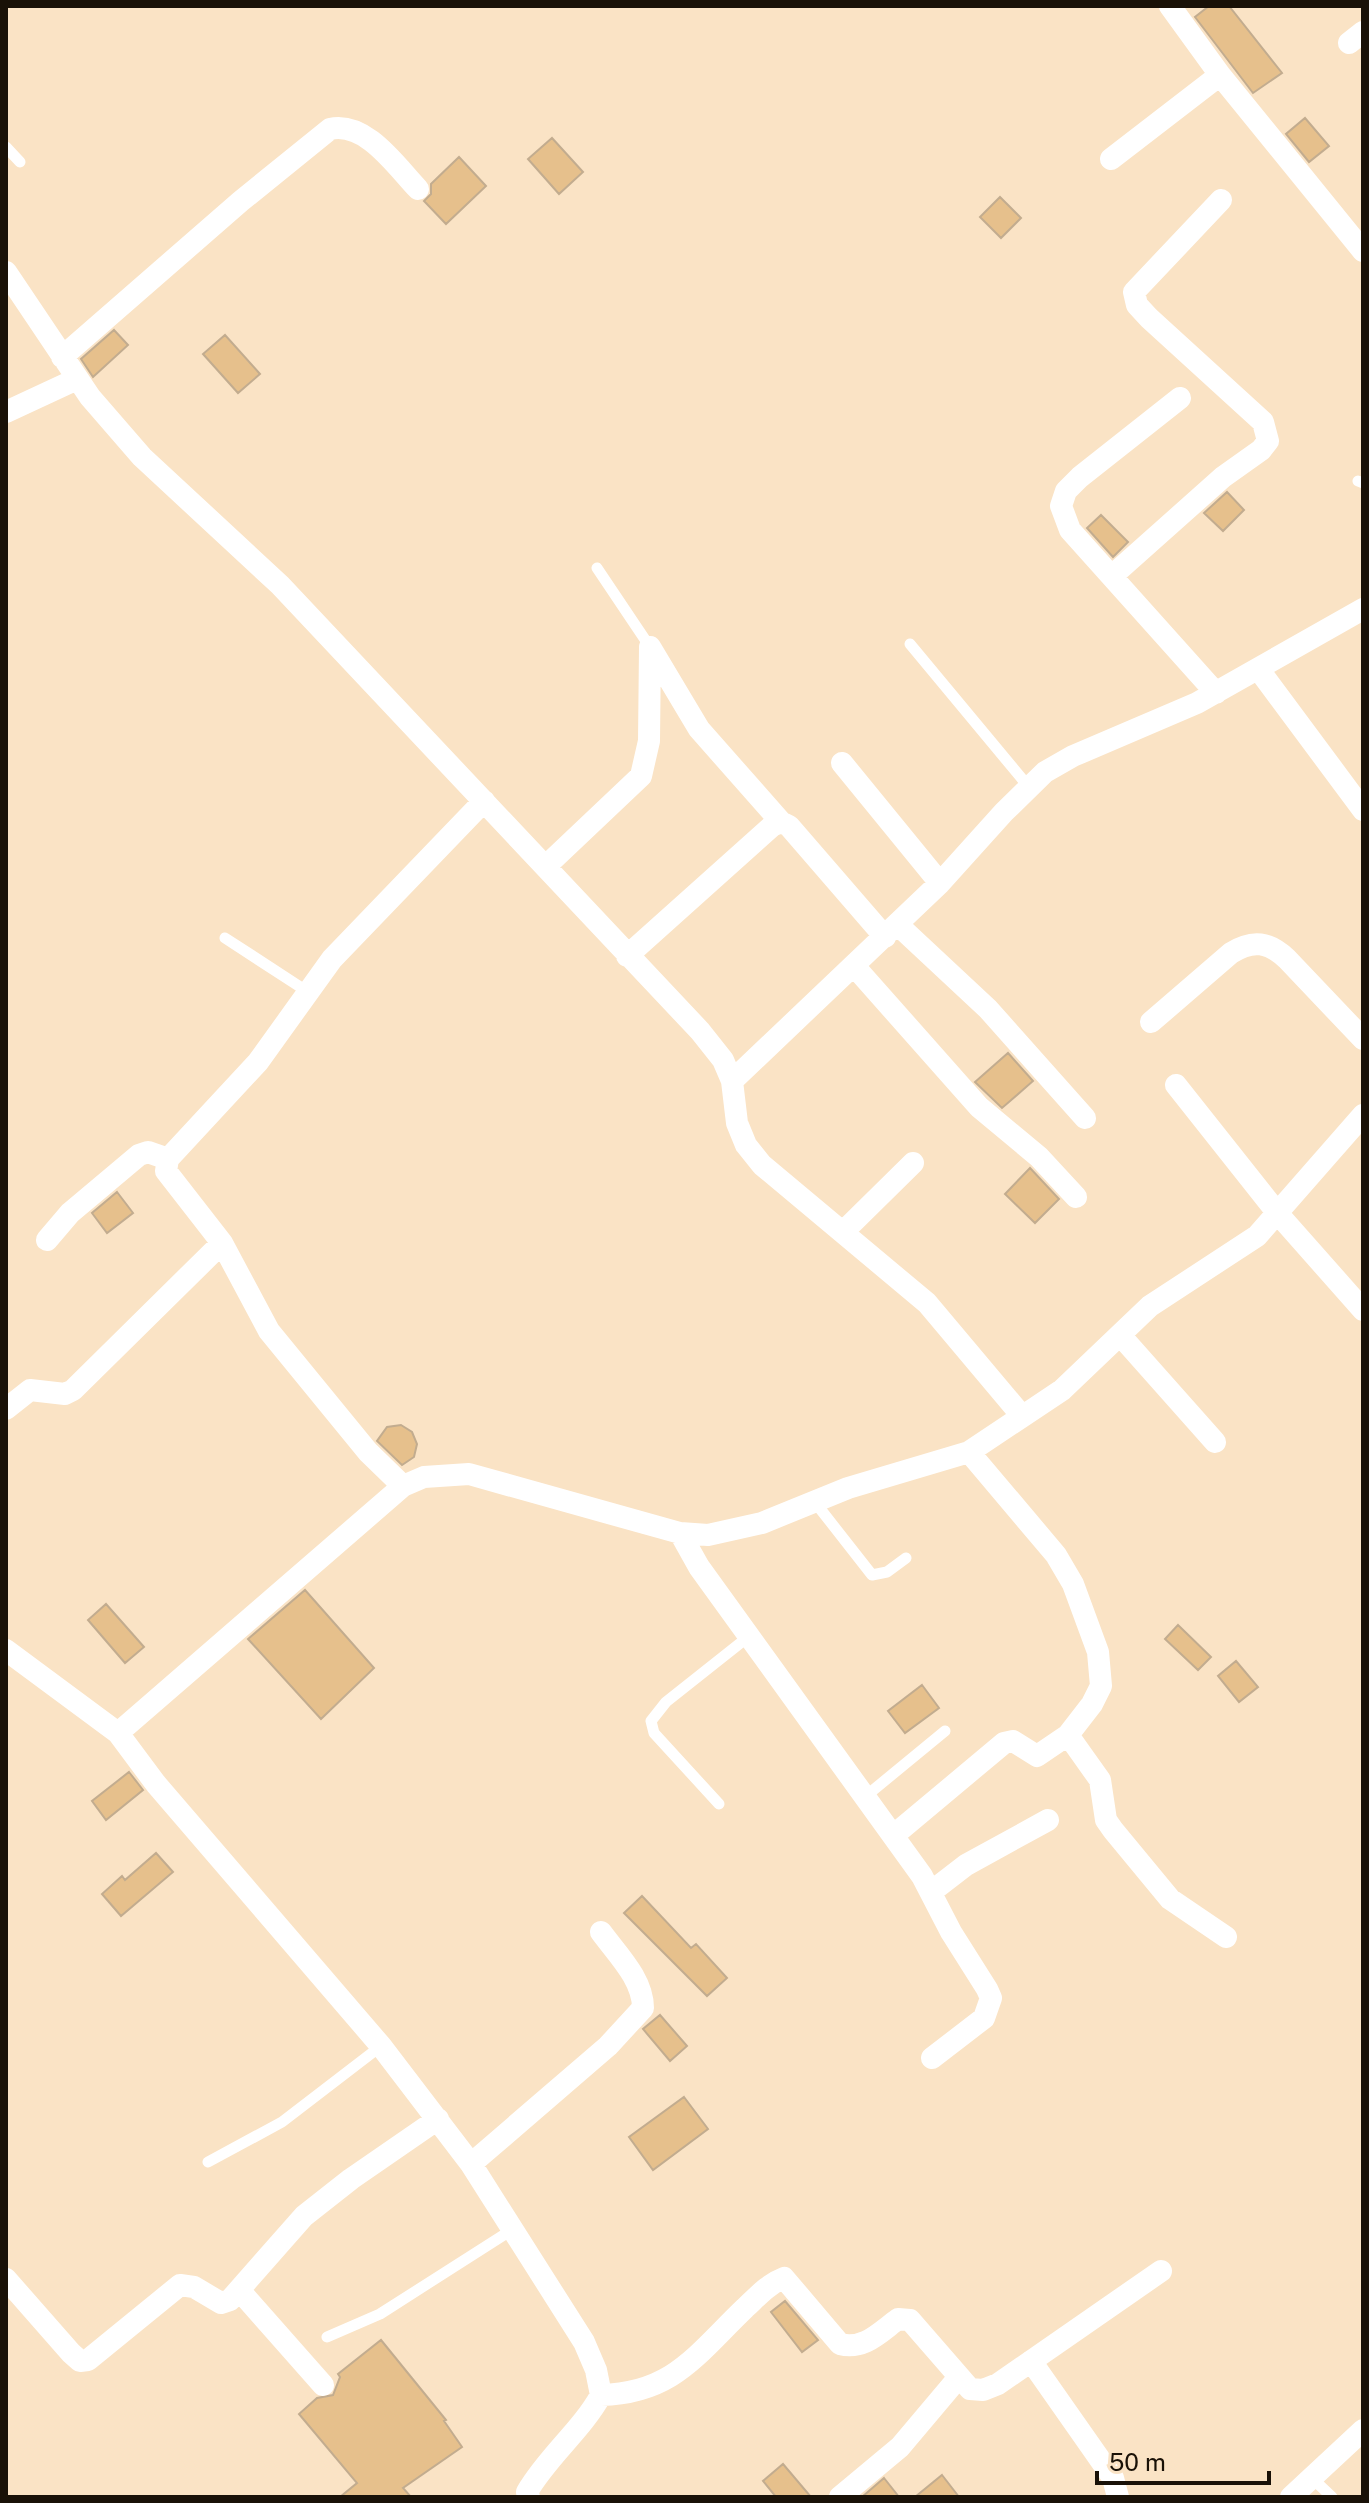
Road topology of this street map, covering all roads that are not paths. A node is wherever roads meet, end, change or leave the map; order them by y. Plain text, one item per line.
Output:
1 (1170, 6) edge
2 (1220, 75) junction
3 (6, 147) edge
4 (1111, 159) dead end
5 (20, 162) dead end
6 (418, 189) dead end
7 (1221, 200) dead end
8 (1363, 251) edge
9 (6, 272) edge
10 (62, 357) junction
11 (77, 379) junction
12 (1180, 398) dead end
13 (6, 412) edge
14 (597, 568) dead end
15 (1113, 575) junction
16 (1363, 609) edge
17 (910, 644) dead end
18 (650, 647) junction
19 (1259, 670) junction
20 (1216, 693) junction
21 (842, 763) dead end
22 (1028, 786) junction
23 (484, 801) junction
24 (1363, 810) edge
25 (781, 822) junction
26 (546, 866) junction
27 (940, 883) junction
28 (891, 931) junction
29 (225, 938) dead end
30 (627, 956) junction
31 (855, 967) junction
32 (308, 992) junction
33 (1151, 1022) dead end
34 (1363, 1039) edge
35 (732, 1081) junction
36 (1176, 1085) dead end
37 (1363, 1115) edge
38 (1085, 1118) dead end
39 (168, 1159) junction
40 (913, 1163) dead end
41 (1076, 1197) dead end
42 (1279, 1215) junction
43 (844, 1231) junction
44 (47, 1240) dead end
45 (222, 1243) junction
46 (1363, 1310) edge
47 (1120, 1335) junction
48 (6, 1409) edge
49 (1022, 1416) junction
50 (1215, 1442) dead end
51 (969, 1452) junction
52 (403, 1486) junction
53 (813, 1501) junction
54 (680, 1533) junction
55 (906, 1558) dead end
56 (748, 1637) junction
57 (6, 1650) edge
58 (945, 1731) dead end
59 (118, 1733) junction
60 (1068, 1735) junction
61 (866, 1796) junction
62 (719, 1804) dead end
63 (1048, 1820) dead end
64 (894, 1835) junction
65 (931, 1892) junction
66 (601, 1932) dead end
67 (1226, 1937) dead end
68 (381, 2046) junction
69 (932, 2058) dead end
70 (438, 2119) junction
71 (208, 2162) dead end
72 (471, 2164) junction
73 (513, 2229) junction
74 (1161, 2271) dead end
75 (6, 2279) edge
76 (240, 2291) junction
77 (327, 2337) dead end
78 (1031, 2361) junction
79 (959, 2377) junction
80 (323, 2385) dead end
81 (601, 2395) junction
82 (1363, 2430) edge
83 (1313, 2479) junction
84 (529, 2497) edge
85 (840, 2497) edge
86 (1118, 2497) edge
87 (1291, 2497) edge
88 (1332, 2497) edge

1 - 2 street
2 - 4 street
2 - 8 street
3 - 5 lane
6 - 10 street
7 - 15 street
9 - 10 street
10 - 11 street
11 - 13 street
11 - 23 street
12 - 15 street
14 - 18 lane
15 - 20 street
16 - 19 street
17 - 22 lane
18 - 25 street
18 - 26 street
19 - 20 street
19 - 24 street
20 - 22 street
21 - 27 street
22 - 27 street
23 - 26 street
23 - 32 street
25 - 28 street
25 - 30 street
26 - 30 street
27 - 28 street
28 - 31 street
28 - 38 street
29 - 32 lane
30 - 35 street
31 - 35 street
31 - 41 street
32 - 39 street
33 - 34 street
35 - 43 street
36 - 42 street
37 - 42 street
39 - 44 street
39 - 45 street
40 - 43 street
42 - 46 street
42 - 47 street
43 - 49 street
45 - 48 street
45 - 52 street
47 - 49 street
47 - 50 street
49 - 51 street
51 - 53 street
51 - 60 street
52 - 54 street
52 - 59 street
53 - 54 street
53 - 55 lane
54 - 56 street
56 - 61 street
56 - 62 lane
57 - 59 street
58 - 61 lane
59 - 68 street
60 - 64 street
60 - 67 street
61 - 64 street
63 - 65 street
64 - 65 street
65 - 69 street
66 - 72 street
68 - 70 street
68 - 71 lane
70 - 72 street
70 - 76 street
72 - 73 street
73 - 77 lane
73 - 81 street
74 - 78 street
75 - 76 street
76 - 80 street
78 - 79 street
78 - 86 street
79 - 81 street
79 - 85 street
81 - 84 street
82 - 83 street
83 - 87 street
83 - 88 lane

